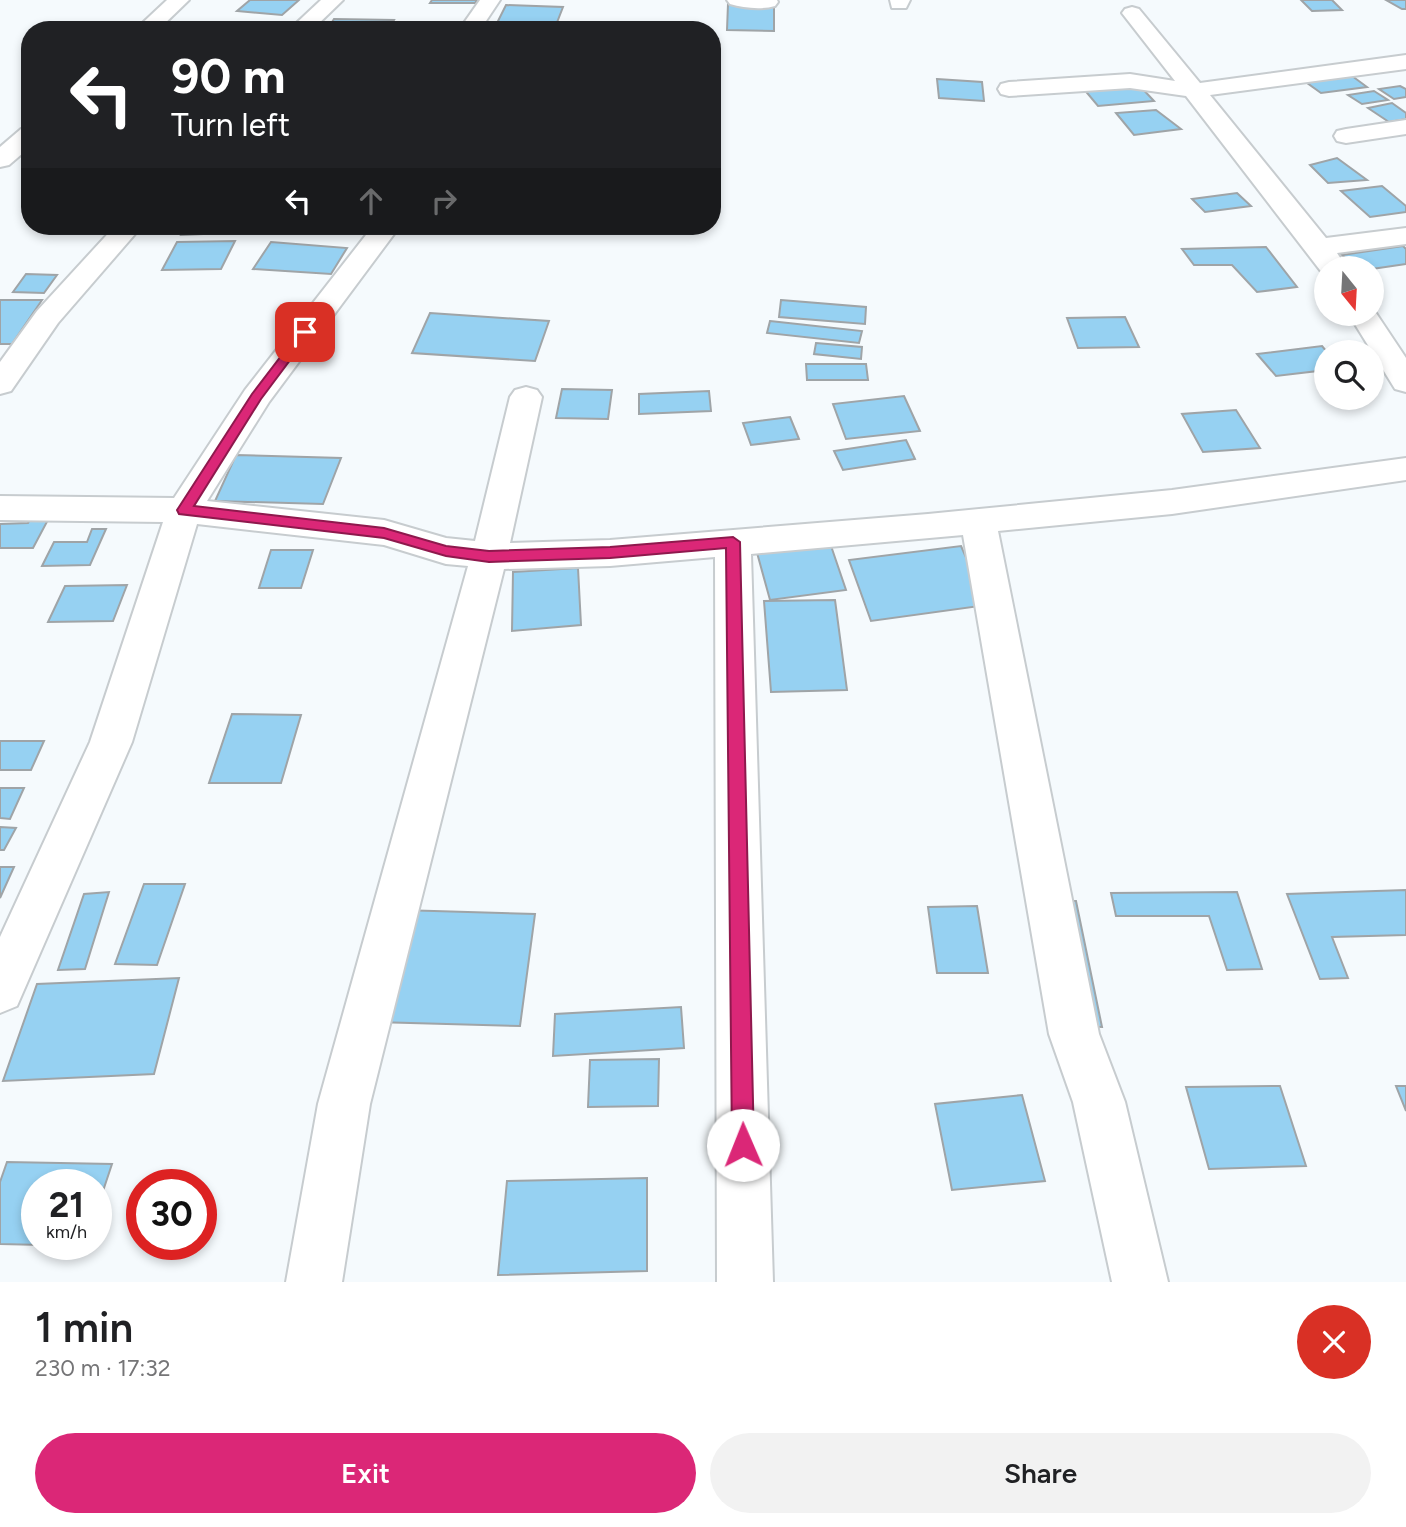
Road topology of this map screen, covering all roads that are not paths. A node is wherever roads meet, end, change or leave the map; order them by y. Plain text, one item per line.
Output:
1 (179, 0) edge
2 (333, 0) edge
3 (490, 0) edge
4 (737, 0) edge
5 (768, 2) dead end
6 (1132, 13) dead end
7 (155, 21) edge
8 (309, 21) edge
9 (475, 21) edge
10 (1406, 62) edge
11 (1009, 89) dead end
12 (1196, 90) junction
13 (1406, 127) edge
14 (1346, 136) dead end
15 (21, 142) edge
16 (0, 160) edge
17 (121, 235) edge
18 (380, 235) edge
19 (1406, 236) edge
20 (1325, 256) edge
21 (1330, 256) edge
22 (1370, 326) edge
23 (1406, 382) edge
24 (0, 384) edge
25 (526, 397) dead end
26 (1406, 469) edge
27 (0, 508) edge
28 (184, 510) junction
29 (978, 521) junction
30 (733, 542) junction
31 (489, 556) junction
32 (0, 990) edge
33 (314, 1282) edge
34 (745, 1282) edge
35 (1140, 1282) edge

1 - 7 street
2 - 8 street
3 - 9 street
4 - 5 street
6 - 12 street
10 - 12 street
11 - 12 street
12 - 20 street
13 - 14 street
15 - 16 street
17 - 24 street
18 - 28 street
19 - 21 street
22 - 23 street
25 - 31 street
26 - 29 street
27 - 28 street
28 - 31 street
28 - 32 street
29 - 30 street
29 - 35 street
30 - 31 street
30 - 34 street
31 - 33 street

